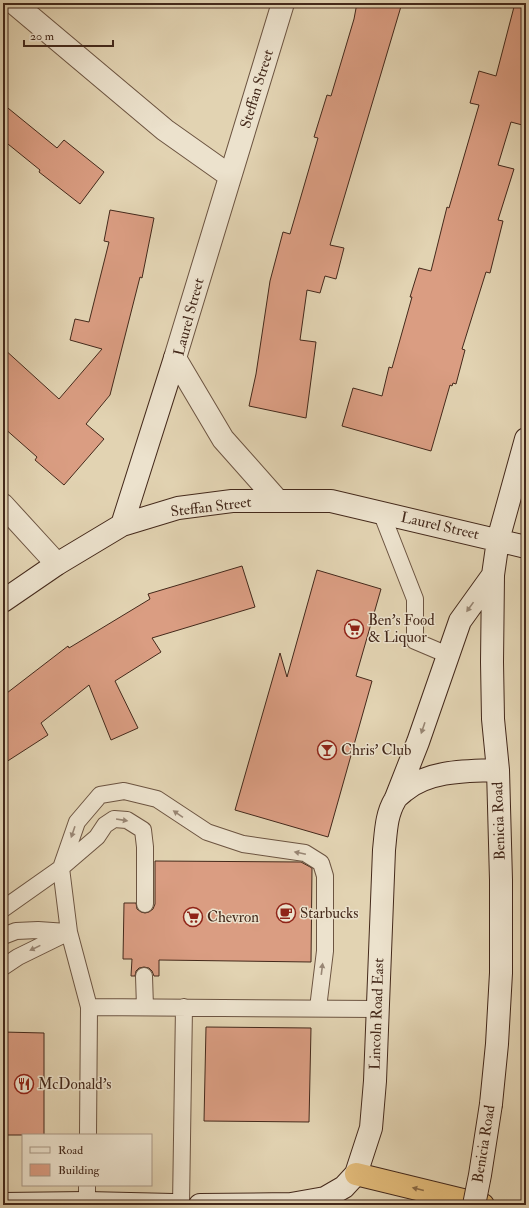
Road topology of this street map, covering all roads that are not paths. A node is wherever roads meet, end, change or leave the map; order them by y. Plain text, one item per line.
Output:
1 (14, 3) edge
2 (283, 3) edge
3 (230, 176) junction
4 (175, 358) junction
5 (526, 439) edge
6 (278, 501) junction
7 (3, 505) edge
8 (380, 512) junction
9 (122, 525) junction
10 (498, 540) junction
11 (526, 547) edge
12 (57, 564) junction
13 (493, 575) junction
14 (3, 602) edge
15 (448, 655) junction
16 (498, 770) junction
17 (396, 798) junction
18 (61, 868) junction
19 (145, 904) dead end
20 (3, 909) edge
21 (69, 932) junction
22 (3, 936) edge
23 (3, 967) edge
24 (144, 976) dead end
25 (90, 1007) junction
26 (145, 1007) junction
27 (184, 1007) junction
28 (318, 1008) junction
29 (377, 1009) junction
30 (88, 1134) edge
31 (356, 1174) junction
32 (87, 1194) edge
33 (3, 1204) edge
34 (173, 1205) edge
35 (181, 1205) edge
36 (200, 1205) edge
37 (474, 1205) edge
38 (483, 1205) edge

1 - 3 street
2 - 3 street, Steffan Street
3 - 4 street, Laurel Street
4 - 6 street, Laurel Street
4 - 9 street
5 - 10 street, Benicia Road
6 - 8 street, Laurel Street
6 - 9 street, Steffan Street
7 - 12 street
8 - 10 street, Laurel Street
8 - 15 lane
9 - 12 street, Steffan Street
10 - 11 street, Laurel Street
10 - 13 street, Benicia Road
12 - 14 street
13 -> 15 street
13 - 16 street, Benicia Road
15 -> 17 street
16 - 17 street, Lincoln Road East
16 - 37 street, Benicia Road, bridge
17 - 29 street, Lincoln Road East
18 -> 19 lane
18 - 20 lane
18 - 21 lane
28 -> 18 lane
21 - 22 lane
21 -> 23 lane
21 - 25 lane
24 - 26 lane
25 - 26 lane
25 - 30 lane
26 - 27 lane
27 - 28 lane
27 - 35 lane
28 - 29 lane
29 - 31 street, Lincoln Road East
31 - 36 street, Lincoln Road East
38 -> 31 highway
32 - 33 street
32 - 34 street

